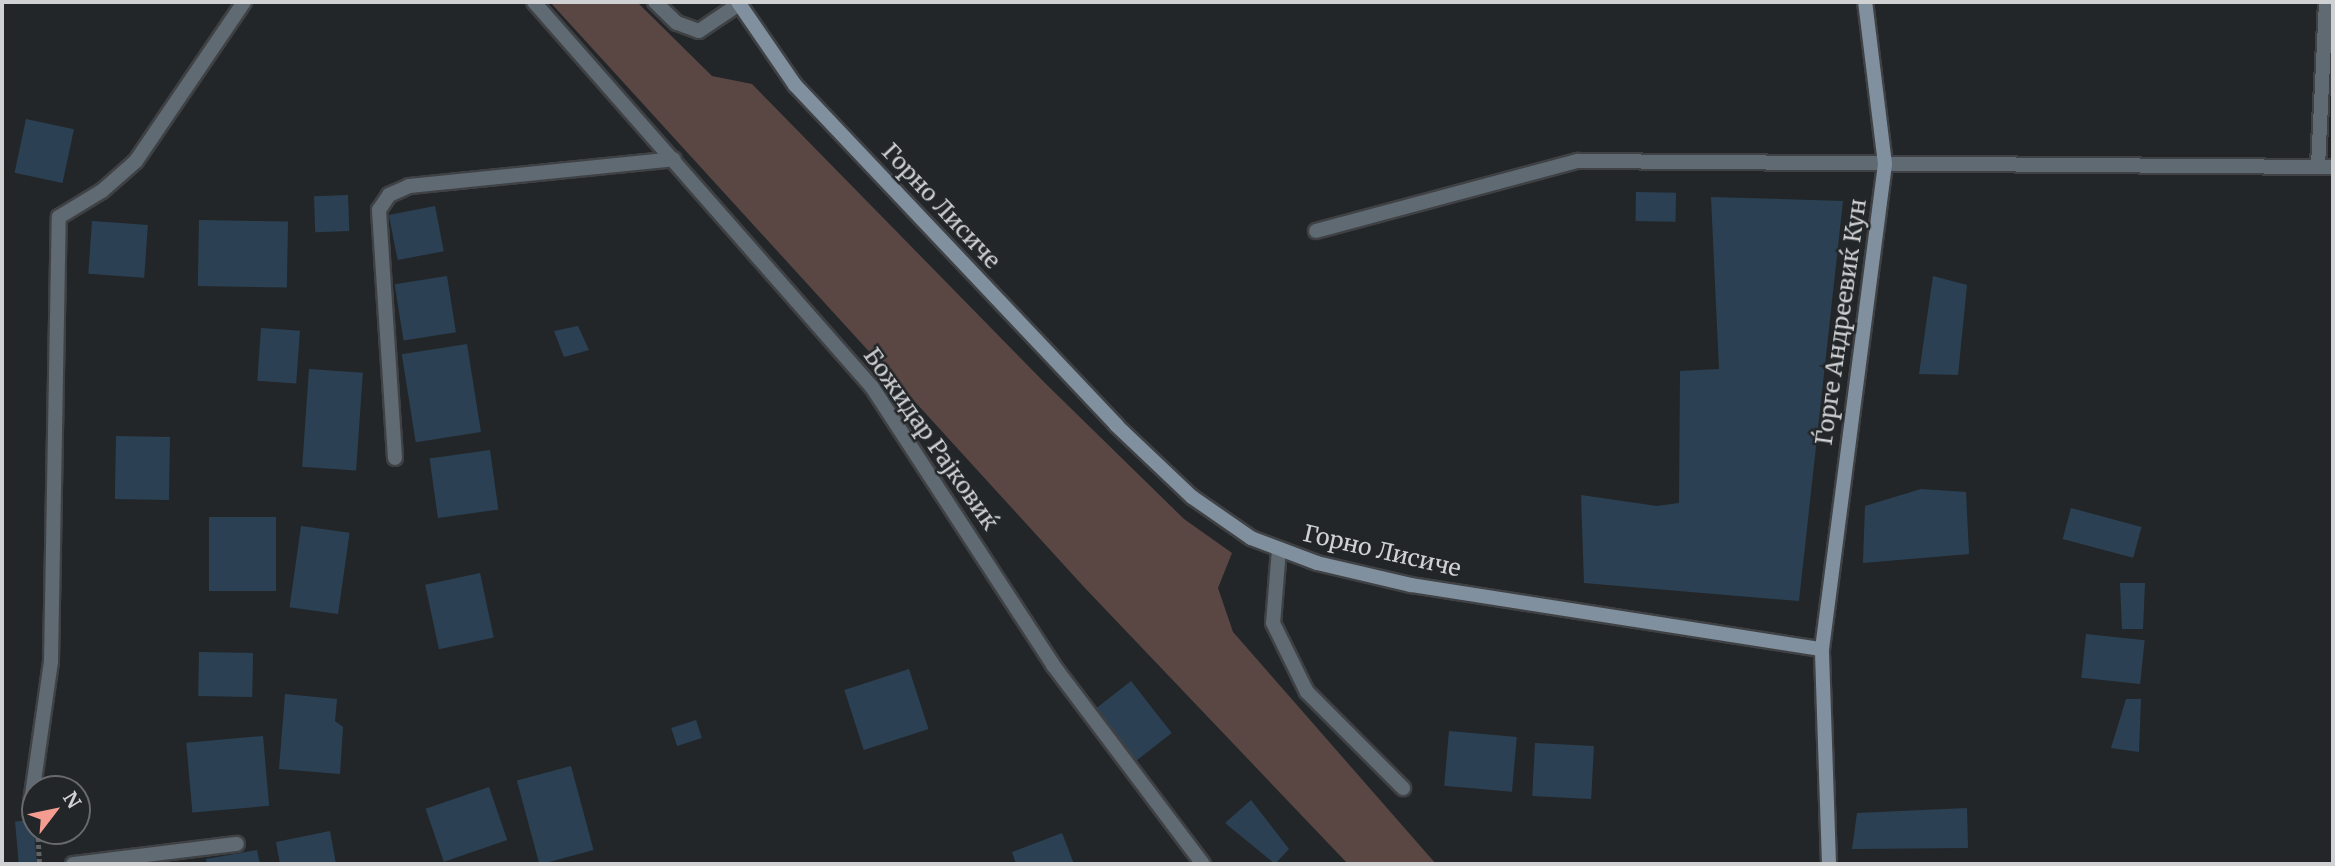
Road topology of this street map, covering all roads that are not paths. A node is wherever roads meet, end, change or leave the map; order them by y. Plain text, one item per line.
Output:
1 (244, 2) edge
2 (534, 2) edge
3 (654, 2) edge
4 (1865, 2) edge
5 (2326, 2) edge
6 (739, 3) edge
7 (674, 159) junction
8 (1885, 164) junction
9 (2318, 166) junction
10 (2333, 167) edge
11 (1316, 231) dead end
12 (395, 458) dead end
13 (1279, 549) junction
14 (1822, 649) junction
15 (36, 775) edge
16 (1403, 788) dead end
17 (237, 844) dead end
18 (73, 864) edge
19 (1203, 864) edge
20 (1829, 864) edge

1 - 15 street
2 - 7 street, Божидар Рајковиќ
3 - 6 street
4 - 8 street, Ѓорге Андреевиќ Кун
5 - 9 street
6 - 13 street, Горно Лисиче
7 - 12 street
7 - 19 street, Божидар Рајковиќ
8 - 9 street
8 - 11 street
8 - 14 street, Ѓорге Андреевиќ Кун
9 - 10 street
13 - 14 street, Горно Лисиче
13 - 16 street
14 - 20 street
17 - 18 street

